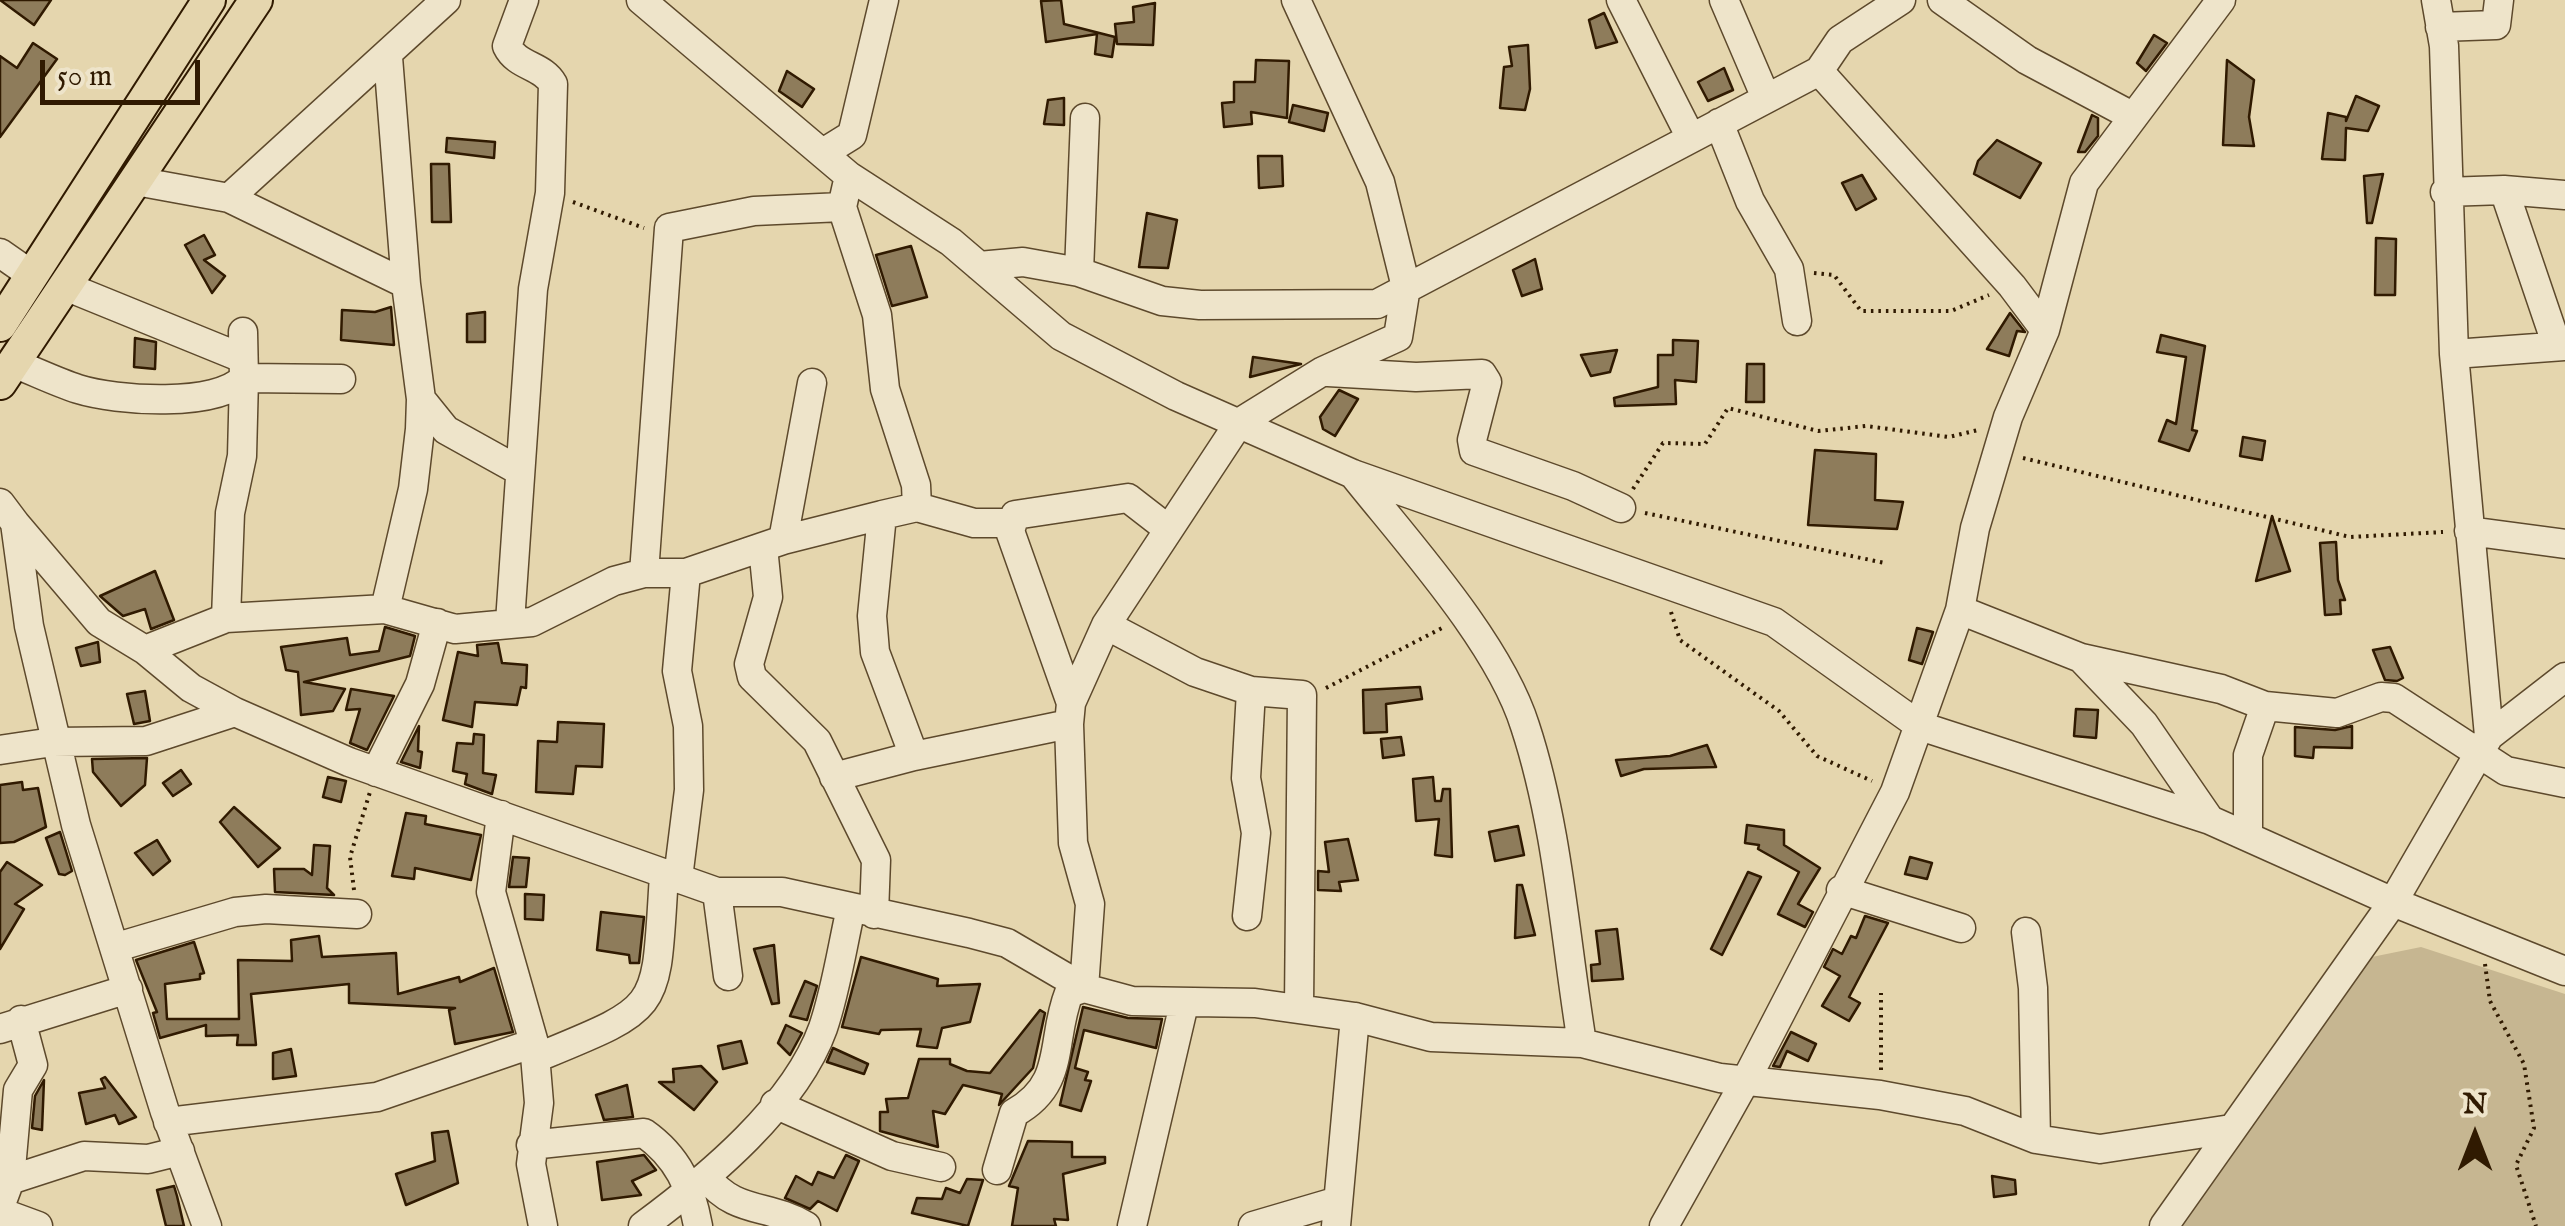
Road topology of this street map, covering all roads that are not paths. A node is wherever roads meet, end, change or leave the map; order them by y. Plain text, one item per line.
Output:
1 (210, 0) edge
2 (256, 0) edge
3 (446, 0) edge
4 (524, 0) edge
5 (641, 0) edge
6 (884, 0) edge
7 (1296, 0) edge
8 (1621, 0) edge
9 (1724, 0) edge
10 (1901, 0) edge
11 (1942, 0) edge
12 (2220, 0) edge
13 (2499, 0) edge
14 (2438, 14) edge
15 (388, 56) junction
16 (1820, 71) junction
17 (1766, 98) junction
18 (2132, 116) junction
19 (1084, 118) dead end
20 (1719, 124) junction
21 (1690, 136) junction
22 (823, 154) junction
23 (849, 176) junction
24 (136, 181) junction
25 (2504, 190) junction
26 (2445, 192) junction
27 (2565, 195) edge
28 (229, 198) junction
29 (842, 206) junction
30 (0, 253) edge
31 (978, 266) junction
32 (1079, 272) junction
33 (33, 276) junction
34 (406, 284) junction
35 (65, 286) junction
36 (1406, 287) junction
37 (1797, 321) dead end
38 (0, 325) edge
39 (2045, 330) junction
40 (2561, 346) edge
41 (2454, 354) junction
42 (243, 356) junction
43 (1323, 372) junction
44 (6, 373) edge
45 (341, 378) dead end
46 (812, 384) dead end
47 (420, 398) junction
48 (1239, 423) junction
49 (518, 470) junction
50 (1353, 474) junction
51 (917, 507) junction
52 (1621, 508) road end
53 (7, 513) edge
54 (882, 515) junction
55 (1010, 523) junction
56 (1168, 529) junction
57 (2469, 531) junction
58 (773, 543) junction
59 (2565, 544) edge
60 (644, 573) junction
61 (686, 573) junction
62 (384, 609) junction
63 (1960, 610) junction
64 (226, 618) junction
65 (510, 622) junction
66 (437, 623) junction
67 (1106, 625) junction
68 (145, 650) junction
69 (2081, 658) junction
70 (2565, 677) edge
71 (1251, 691) junction
72 (2265, 706) junction
73 (235, 712) junction
74 (1070, 713) junction
75 (1920, 726) junction
76 (53, 742) junction
77 (2484, 745) junction
78 (0, 750) edge
79 (914, 756) junction
80 (376, 772) junction
81 (834, 776) junction
82 (2565, 783) edge
83 (501, 815) junction
84 (2210, 820) junction
85 (2248, 835) junction
86 (671, 876) junction
87 (1841, 890) junction
88 (717, 892) junction
89 (2393, 902) junction
90 (862, 911) junction
91 (356, 914) road end
92 (1247, 916) dead end
93 (1961, 928) dead end
94 (2026, 932) dead end
95 (117, 948) junction
96 (2565, 971) edge
97 (728, 976) dead end
98 (1084, 988) junction
99 (128, 989) junction
100 (1184, 1004) junction
101 (1298, 1007) junction
102 (1355, 1016) junction
103 (11, 1024) edge
104 (1582, 1042) junction
105 (535, 1050) junction
106 (1747, 1078) junction
107 (774, 1104) junction
108 (168, 1122) junction
109 (2230, 1129) junction
110 (2036, 1139) junction
111 (532, 1146) junction
112 (180, 1152) junction
113 (941, 1167) dead end
114 (997, 1170) dead end
115 (10, 1180) junction
116 (699, 1183) junction
117 (0, 1210) edge
118 (1337, 1213) edge
119 (38, 1226) edge
120 (207, 1226) edge
121 (542, 1226) edge
122 (643, 1226) edge
123 (698, 1226) edge
124 (806, 1226) edge
125 (1132, 1226) edge
126 (1253, 1226) edge
127 (1664, 1226) edge
128 (2164, 1226) edge

1 - 33 main road
2 - 24 main road
3 - 15 street
4 - 49 street
5 - 22 street
6 - 22 street
7 - 36 street
8 - 21 street
9 - 17 street
10 - 16 street
11 - 18 street
12 - 18 street
13 - 14 street
14 - 26 street
15 - 28 street
15 - 34 street
16 - 17 street
16 - 39 street
17 - 20 street
18 - 39 street
19 - 32 street
20 - 21 street
20 - 37 street
21 - 36 street
22 - 23 street
23 - 29 street
23 - 31 street
24 - 28 street
24 - 35 main road
25 - 26 street
25 - 27 street
25 - 40 street
26 - 41 street
28 - 34 street
29 - 51 street
29 - 60 street
30 - 33 street
31 - 32 street
31 - 48 street
32 - 36 street
33 - 38 main road
34 - 47 street
35 - 42 street
35 - 44 main road
36 - 43 street
39 - 63 street
40 - 41 street
41 - 57 street
42 - 44 street
42 - 45 street
42 - 64 street
43 - 48 street
43 - 52 street
46 - 58 street
47 - 49 street
47 - 62 street
48 - 50 street
48 - 56 street
49 - 65 street
50 - 75 street
50 - 104 street
51 - 54 street
51 - 55 street
53 - 68 street
53 - 76 street
54 - 58 street
54 - 79 street
55 - 56 street
55 - 74 street
56 - 67 street
57 - 59 street
57 - 77 street
58 - 61 street
58 - 81 street
60 - 61 street
60 - 65 street
61 - 86 street
62 - 64 street
62 - 66 street
63 - 69 street
63 - 75 street
64 - 68 street
65 - 66 street
66 - 80 street
67 - 71 street
67 - 74 street
68 - 73 street
69 - 72 street
69 - 84 street
70 - 77 street
71 - 92 street
71 - 101 street
72 - 77 street
72 - 85 street
73 - 76 street
73 - 80 street
74 - 79 street
74 - 98 street
75 - 84 street
75 - 87 street
76 - 78 street
76 - 95 street
77 - 82 street
77 - 89 street
79 - 81 street
80 - 83 street
81 - 90 street
83 - 86 street
83 - 105 street
84 - 85 street
85 - 89 street
86 - 88 street
86 - 105 street
87 - 93 street
87 - 106 street
88 - 90 street
88 - 97 street
89 - 96 street
89 - 109 street
90 - 98 street
90 - 107 street
91 - 95 street
94 - 110 street
95 - 99 street
98 - 100 street
98 - 114 street
99 - 103 street
99 - 108 street
100 - 101 street
100 - 125 street
101 - 102 street
102 - 104 street
102 - 118 street
103 - 115 street
104 - 106 street
105 - 108 street
105 - 111 street
106 - 110 street
106 - 127 street
107 - 113 street
107 - 116 street
108 - 112 street
109 - 110 street
109 - 128 street
111 - 116 street
111 - 121 street
112 - 115 street
112 - 120 street
115 - 117 street
116 - 122 street
116 - 123 street
116 - 124 street
117 - 119 street
118 - 126 street

